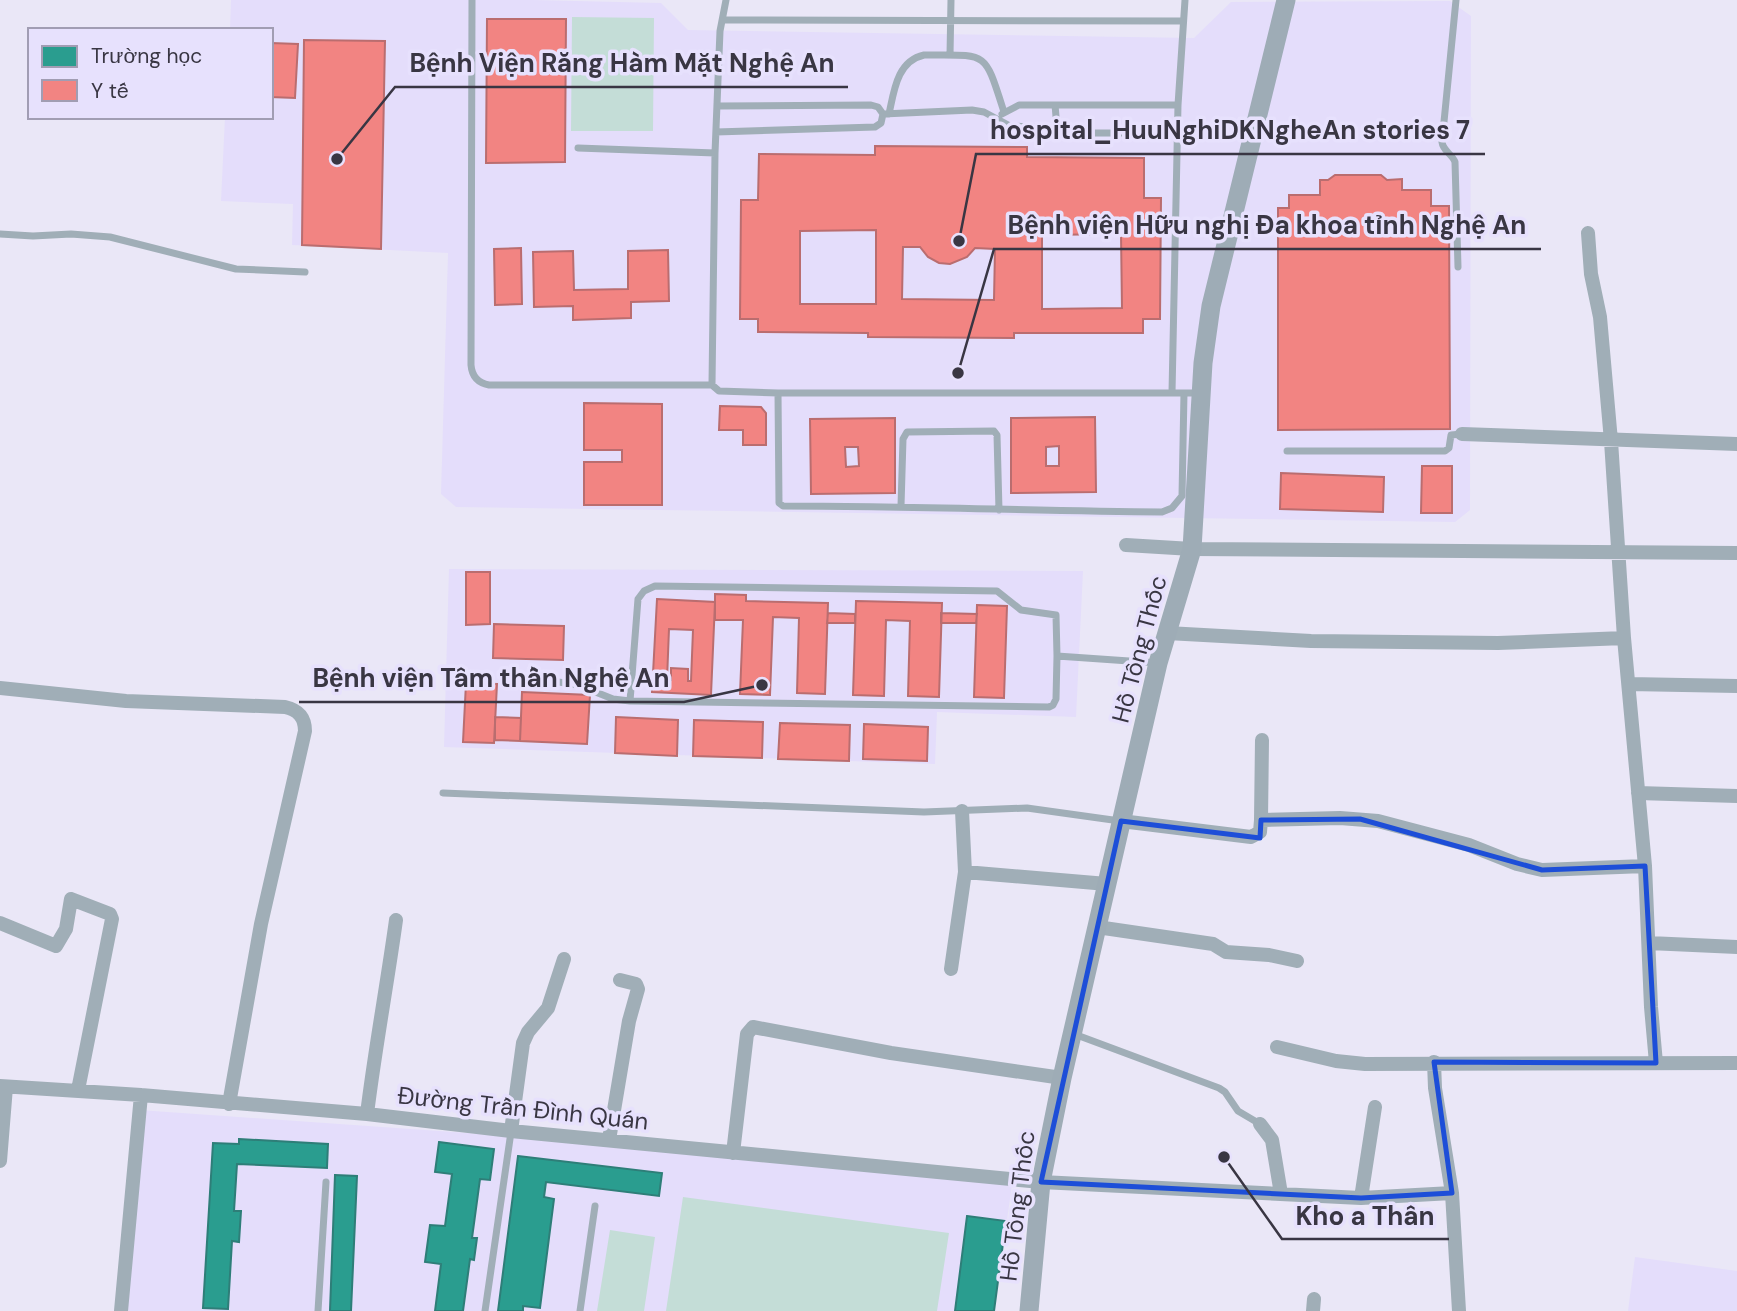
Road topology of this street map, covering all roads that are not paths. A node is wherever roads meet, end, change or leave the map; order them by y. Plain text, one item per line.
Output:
1 (472, 0) edge
2 (726, 0) edge
3 (951, 0) edge
4 (1185, 0) edge
5 (1286, 0) edge
6 (1457, 0) edge
7 (951, 19) junction
8 (723, 20) junction
9 (1184, 21) junction
10 (950, 55) junction
11 (1055, 105) junction
12 (718, 106) junction
13 (1178, 106) junction
14 (1004, 112) junction
15 (886, 114) junction
16 (996, 119) junction
17 (1057, 128) junction
18 (716, 132) junction
19 (1177, 133) junction
20 (578, 148) dead end
21 (715, 153) junction
22 (1588, 233) dead end
23 (0, 234) edge
24 (1458, 267) dead end
25 (305, 272) dead end
26 (712, 385) junction
27 (778, 393) junction
28 (1172, 393) junction
29 (1192, 393) junction
30 (1462, 434) joint
31 (1611, 441) junction
32 (1737, 444) edge
33 (1287, 451) dead end
34 (901, 506) junction
35 (999, 510) junction
36 (1126, 545) dead end
37 (1192, 549) junction
38 (1619, 553) junction
39 (1737, 553) edge
40 (1167, 632) junction
41 (1624, 638) junction
42 (1057, 656) junction
43 (1158, 663) junction
44 (506, 674) dead end
45 (1629, 684) junction
46 (1737, 686) edge
47 (0, 688) edge
48 (630, 701) junction
49 (1262, 740) dead end
50 (443, 793) dead end
51 (1638, 793) junction
52 (1737, 796) edge
53 (962, 811) junction
54 (1261, 820) junction
55 (1121, 821) junction
56 (1645, 866) junction
57 (965, 873) junction
58 (1107, 884) junction
59 (396, 920) dead end
60 (0, 923) edge
61 (1097, 928) junction
62 (1649, 943) junction
63 (1737, 947) edge
64 (564, 959) dead end
65 (1297, 961) dead end
66 (951, 969) dead end
67 (620, 980) dead end
68 (1073, 1033) junction
69 (1276, 1047) dead end
70 (1434, 1062) junction
71 (1656, 1063) junction
72 (1737, 1063) edge
73 (1062, 1078) junction
74 (3, 1086) edge
75 (78, 1090) junction
76 (141, 1095) junction
77 (229, 1104) junction
78 (1375, 1107) dead end
79 (367, 1114) junction
80 (1260, 1124) joint
81 (511, 1131) junction
82 (609, 1140) junction
83 (733, 1153) junction
84 (0, 1161) edge
85 (326, 1182) dead end
86 (1041, 1182) junction
87 (1452, 1193) junction
88 (1281, 1194) junction
89 (1361, 1198) junction
90 (595, 1206) dead end
91 (121, 1311) edge
92 (318, 1311) edge
93 (485, 1311) edge
94 (580, 1311) edge
95 (1029, 1311) edge
96 (1459, 1311) edge

1 - 26 lane
2 - 8 lane
3 - 7 lane
4 - 9 lane
5 - 29 street, Hồ Tông Thốc
6 - 24 lane
7 - 8 lane
7 - 9 lane
7 - 10 lane
8 - 12 lane
9 - 13 lane
10 - 14 lane
10 - 15 lane
11 - 13 lane
11 - 14 lane
11 - 17 lane
12 - 15 lane
12 - 18 lane
13 - 19 lane
14 - 16 lane
15 - 16 lane
15 - 18 lane
16 - 17 lane
17 - 19 lane
18 - 21 lane
19 - 28 lane
20 - 21 lane
21 - 26 lane
22 - 31 street
23 - 25 lane
26 - 27 lane
27 - 28 lane
27 - 34 lane
28 - 29 lane
29 - 35 lane
29 - 37 street, Hồ Tông Thốc
30 - 31 street
30 - 33 lane
31 - 32 street
31 - 38 street
34 - 35 lane
34 - 35 lane
36 - 37 street
37 - 38 street
37 - 40 street, Hồ Tông Thốc
38 - 39 street
38 - 41 street
40 - 41 street
40 - 43 street, Hồ Tông Thốc
41 - 45 street
42 - 43 lane
42 - 48 lane
42 - 48 lane
43 - 55 street, Hồ Tông Thốc
44 - 48 lane
45 - 46 street
45 - 51 street
47 - 77 street
49 - 54 street
50 - 53 lane
51 - 52 street
51 - 56 street
53 - 55 lane
53 - 57 street
54 - 55 street
54 - 56 street
55 - 58 street, Hồ Tông Thốc
56 - 62 street
57 - 58 street
57 - 66 street
58 - 61 street, Hồ Tông Thốc
59 - 79 street
60 - 75 street
61 - 65 street
61 - 68 street, Hồ Tông Thốc
62 - 63 street
62 - 71 street
64 - 81 street
67 - 82 street
68 - 73 street, Hồ Tông Thốc
68 - 80 lane
69 - 70 street
70 - 71 street
70 - 87 street
71 - 72 street
73 - 83 street
73 - 86 street, Hồ Tông Thốc
74 - 75 street, Đường Trần Đình Quán
74 - 84 street
75 - 76 street, Đường Trần Đình Quán
76 - 77 street, Đường Trần Đình Quán
76 - 91 street
77 - 79 street, Đường Trần Đình Quán
78 - 89 street
79 - 81 street, Đường Trần Đình Quán
80 - 88 street
81 - 82 street, Đường Trần Đình Quán
81 - 93 lane
82 - 83 street, Đường Trần Đình Quán
83 - 86 street, Đường Trần Đình Quán
85 - 92 lane
86 - 88 street, Đường Trần Đình Quán
86 - 95 street, Hồ Tông Thốc
87 - 89 street, Đường Trần Đình Quán
87 - 96 street
88 - 89 street, Đường Trần Đình Quán
90 - 94 lane

